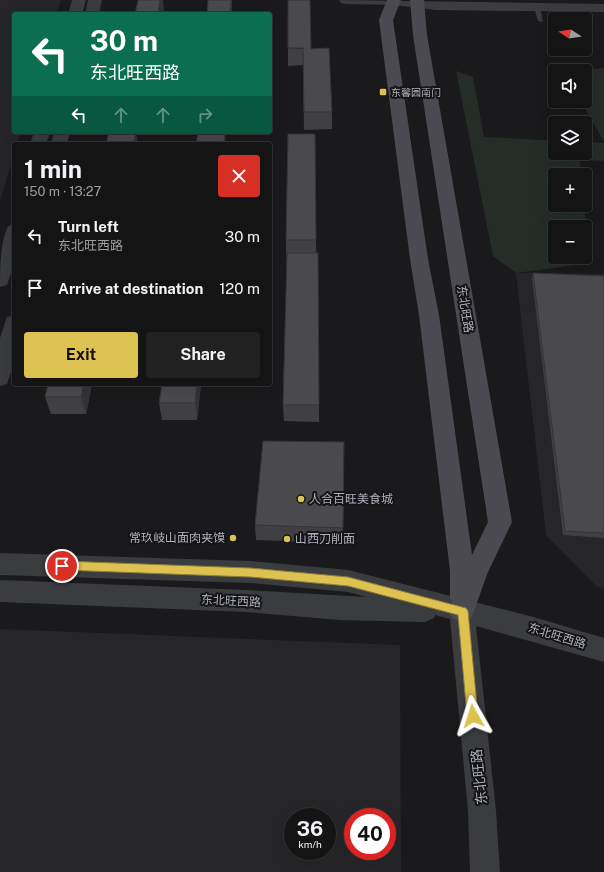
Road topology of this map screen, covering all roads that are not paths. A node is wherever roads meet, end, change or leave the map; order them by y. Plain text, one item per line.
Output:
1 (79, 0) edge
2 (95, 0) edge
3 (346, 0) edge
4 (394, 1) edge
5 (418, 2) edge
6 (538, 7) junction
7 (604, 8) edge
8 (76, 12) edge
9 (92, 12) edge
10 (566, 12) edge
11 (578, 12) edge
12 (541, 21) dead end
13 (12, 237) edge
14 (0, 280) edge
15 (12, 330) edge
16 (0, 378) edge
17 (0, 564) edge
18 (0, 591) edge
19 (462, 611) junction
20 (604, 650) edge
21 (485, 872) edge

1 - 8 street
2 - 9 street
3 - 4 street
4 - 5 street
4 - 19 main road, 东北旺路
5 - 6 street
5 - 19 main road, 东北旺路
6 - 10 street
6 - 12 lane
7 - 11 street
13 - 14 street
15 - 16 street
17 - 19 street, 东北旺西路
18 - 19 street, 东北旺西路
19 - 20 street, 东北旺西路
19 - 21 street, 东北旺路

